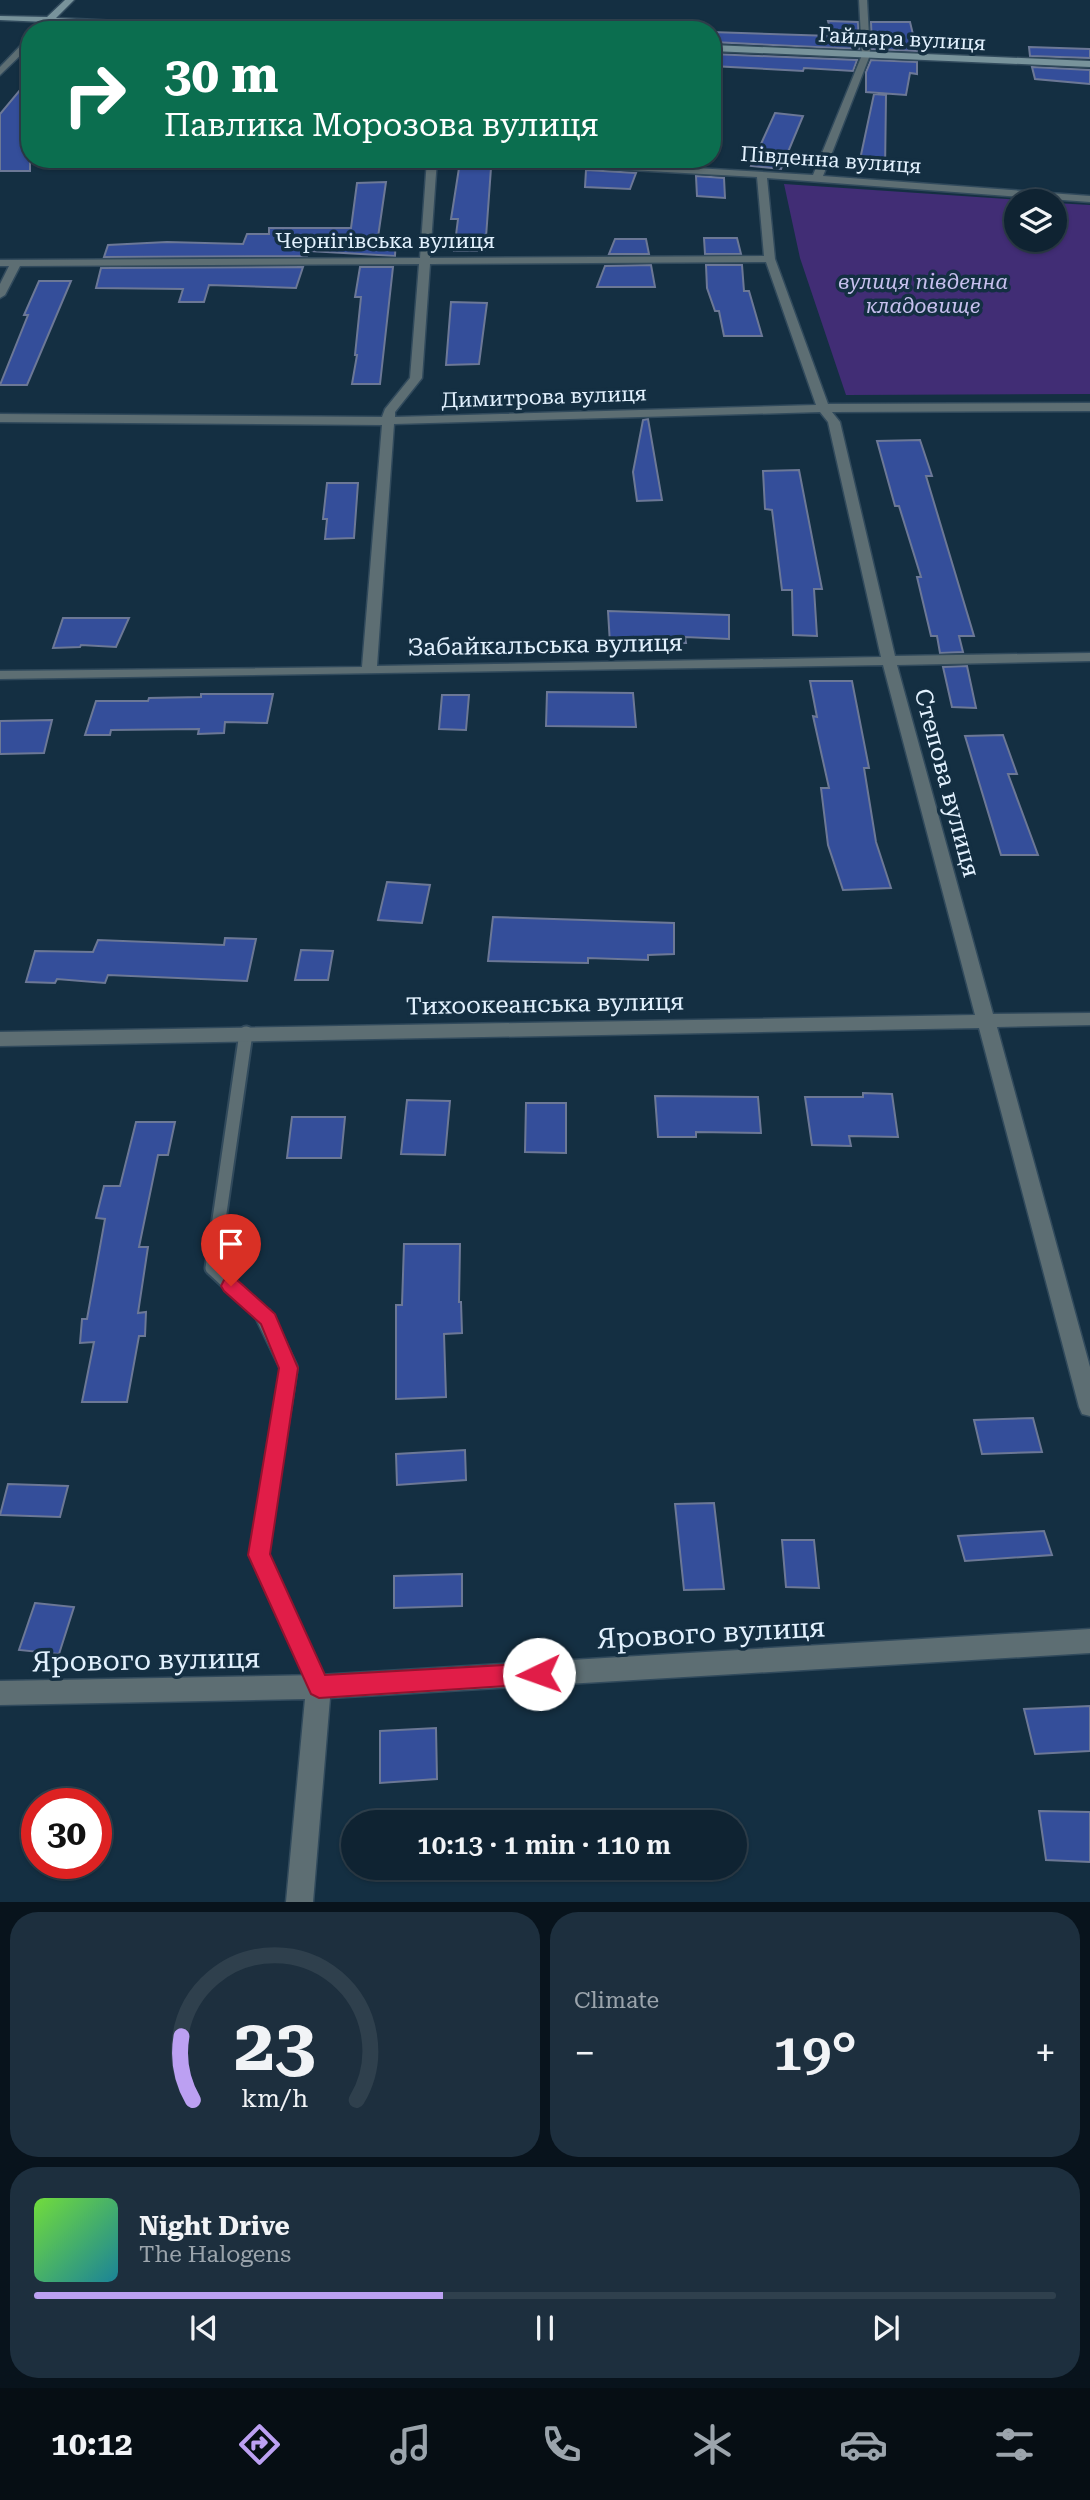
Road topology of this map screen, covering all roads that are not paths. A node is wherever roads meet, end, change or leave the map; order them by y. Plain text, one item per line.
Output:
1 (69, 0) edge
2 (863, 0) edge
3 (0, 18) edge
4 (49, 20) junction
5 (74, 21) edge
6 (721, 48) edge
7 (21, 50) edge
8 (866, 55) junction
9 (1090, 64) edge
10 (0, 72) edge
11 (431, 168) edge
12 (652, 168) edge
13 (762, 174) junction
14 (817, 178) junction
15 (1090, 199) edge
16 (770, 259) junction
17 (424, 260) junction
18 (0, 263) edge
19 (16, 263) junction
20 (0, 295) edge
21 (1090, 407) edge
22 (824, 408) junction
23 (0, 418) edge
24 (388, 421) junction
25 (1090, 657) edge
26 (889, 661) junction
27 (369, 671) junction
28 (0, 675) edge
29 (1090, 1019) edge
30 (988, 1020) junction
31 (246, 1033) junction
32 (0, 1039) edge
33 (1090, 1407) edge
34 (1090, 1641) edge
35 (319, 1687) junction
36 (0, 1693) edge
37 (299, 1902) edge

1 - 4 street
2 - 8 street
3 - 4 street
4 - 5 street
6 - 8 street, Гайдара вулиця
7 - 10 street
8 - 9 street, Гайдара вулиця
8 - 14 street
11 - 17 street
12 - 13 street, Південна вулиця
13 - 14 street, Південна вулиця
13 - 16 street, Степова вулиця
14 - 15 street, Південна вулиця
16 - 17 street, Чернігівська вулиця
16 - 22 street, Степова вулиця
17 - 19 street, Чернігівська вулиця
17 - 24 street
18 - 19 street, Чернігівська вулиця
19 - 20 street
21 - 22 street, Димитрова вулиця
22 - 24 street, Димитрова вулиця
22 - 26 street, Степова вулиця
23 - 24 street, Димитрова вулиця
24 - 27 street
25 - 26 street, Забайкальська вулиця
26 - 27 street, Забайкальська вулиця
26 - 30 street, Степова вулиця
27 - 28 street, Забайкальська вулиця
29 - 30 street, Тихоокеанська вулиця
30 - 31 street, Тихоокеанська вулиця
30 - 33 street, Степова вулиця
31 - 32 street, Тихоокеанська вулиця
31 - 35 lane
34 - 35 street, Ярового вулиця
35 - 36 street, Ярового вулиця
35 - 37 street

